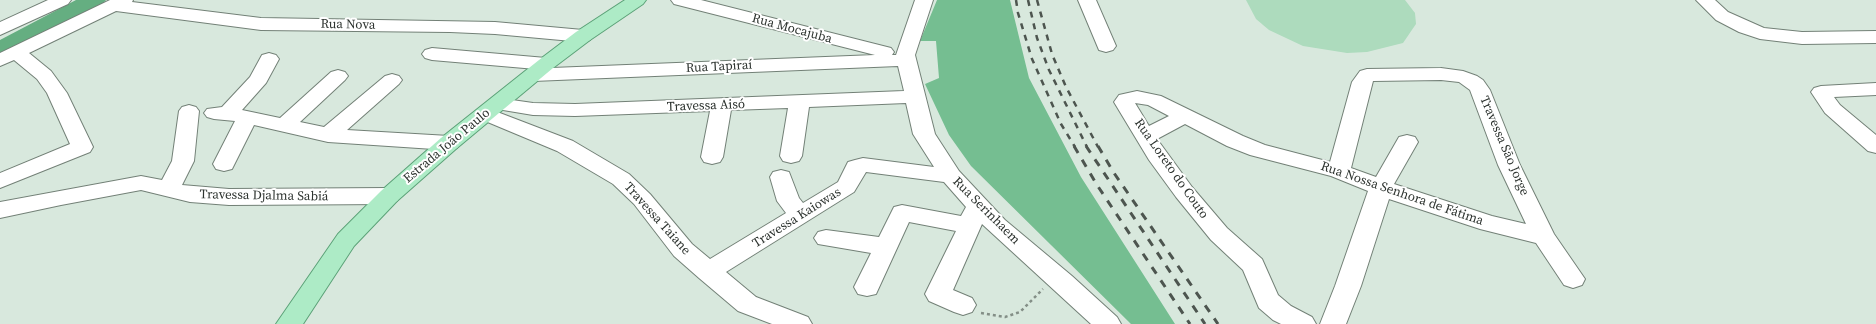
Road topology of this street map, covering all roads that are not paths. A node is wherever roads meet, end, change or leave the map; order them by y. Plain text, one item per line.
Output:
1 (62, 0) edge
2 (637, 0) edge
3 (680, 0) edge
4 (924, 0) edge
5 (1087, 0) edge
6 (1705, 0) edge
7 (119, 3) edge
8 (0, 28) edge
9 (583, 36) junction
10 (1876, 37) edge
11 (1106, 46) dead end
12 (845, 52) junction
13 (432, 54) dead end
14 (8, 56) edge
15 (905, 57) junction
16 (269, 59) dead end
17 (539, 69) junction
18 (338, 76) dead end
19 (392, 80) dead end
20 (1876, 89) edge
21 (915, 97) junction
22 (1128, 98) joint
23 (799, 102) junction
24 (722, 105) junction
25 (491, 109) junction
26 (189, 111) dead end
27 (229, 114) junction
28 (1184, 116) junction
29 (286, 124) junction
30 (328, 135) junction
31 (1146, 136) junction
32 (1407, 142) dead end
33 (449, 143) junction
34 (1876, 146) edge
35 (791, 156) dead end
36 (712, 157) dead end
37 (224, 164) dead end
38 (1339, 171) junction
39 (951, 176) junction
40 (781, 177) dead end
41 (0, 181) edge
42 (1381, 188) junction
43 (169, 189) junction
44 (389, 196) junction
45 (0, 210) edge
46 (802, 215) junction
47 (973, 215) junction
48 (1544, 237) junction
49 (826, 238) dead end
50 (886, 247) junction
51 (708, 272) junction
52 (1573, 279) dead end
53 (868, 287) dead end
54 (963, 304) road end
55 (289, 324) edge
56 (799, 324) edge
57 (1108, 324) edge
58 (1303, 324) edge
59 (1333, 324) edge

1 - 8 street
2 - 9 main road, Estrada João Paulo
3 - 12 street, Rua Mocajuba
4 - 15 street
5 - 11 street
6 - 10 street
7 - 9 street, Rua Nova
7 - 14 street
9 - 17 main road, Estrada João Paulo
12 - 15 street, Rua Tapiraí
12 - 17 street, Rua Tapiraí
13 - 17 street, Rua Tapiraí
14 - 41 street
15 - 21 street, Rua Serinhaem
16 - 27 street
17 - 25 main road, Estrada João Paulo
18 - 29 street
19 - 30 street
20 - 34 street
21 - 23 street, Travessa Aisó
21 - 39 street, Rua Serinhaem
22 - 28 street, Rua Nossa Senhora de Fátima
22 - 31 street, Rua Loreto do Couto
23 - 24 street, Travessa Aisó
23 - 35 street
24 - 25 street, Travessa Aisó
24 - 36 street
25 - 33 main road, Estrada João Paulo
25 - 51 street, Travessa Taiane
26 - 43 street
27 - 29 street
27 - 37 street
28 - 31 street
28 - 38 street, Rua Nossa Senhora de Fátima
29 - 30 street
30 - 33 street
31 - 58 street, Rua Loreto do Couto
32 - 42 street
33 - 44 main road, Estrada João Paulo
38 - 42 street, Rua Nossa Senhora de Fátima
38 - 48 street, Travessa Sāo Jorge
39 - 46 street, Travessa Kaiowas
39 - 47 street, Rua Serinhaem
40 - 46 street
42 - 48 street, Rua Nossa Senhora de Fátima
42 - 59 street
43 - 44 street, Travessa Djalma Sabiá
43 - 45 street, Travessa Djalma Sabiá
44 - 55 main road, Estrada João Paulo
46 - 51 street, Travessa Kaiowas
47 - 50 street
47 - 54 street
47 - 57 street, Rua Serinhaem
48 - 52 street, Travessa Sāo Jorge
49 - 50 street
50 - 53 street
51 - 56 street, Travessa Taiane

